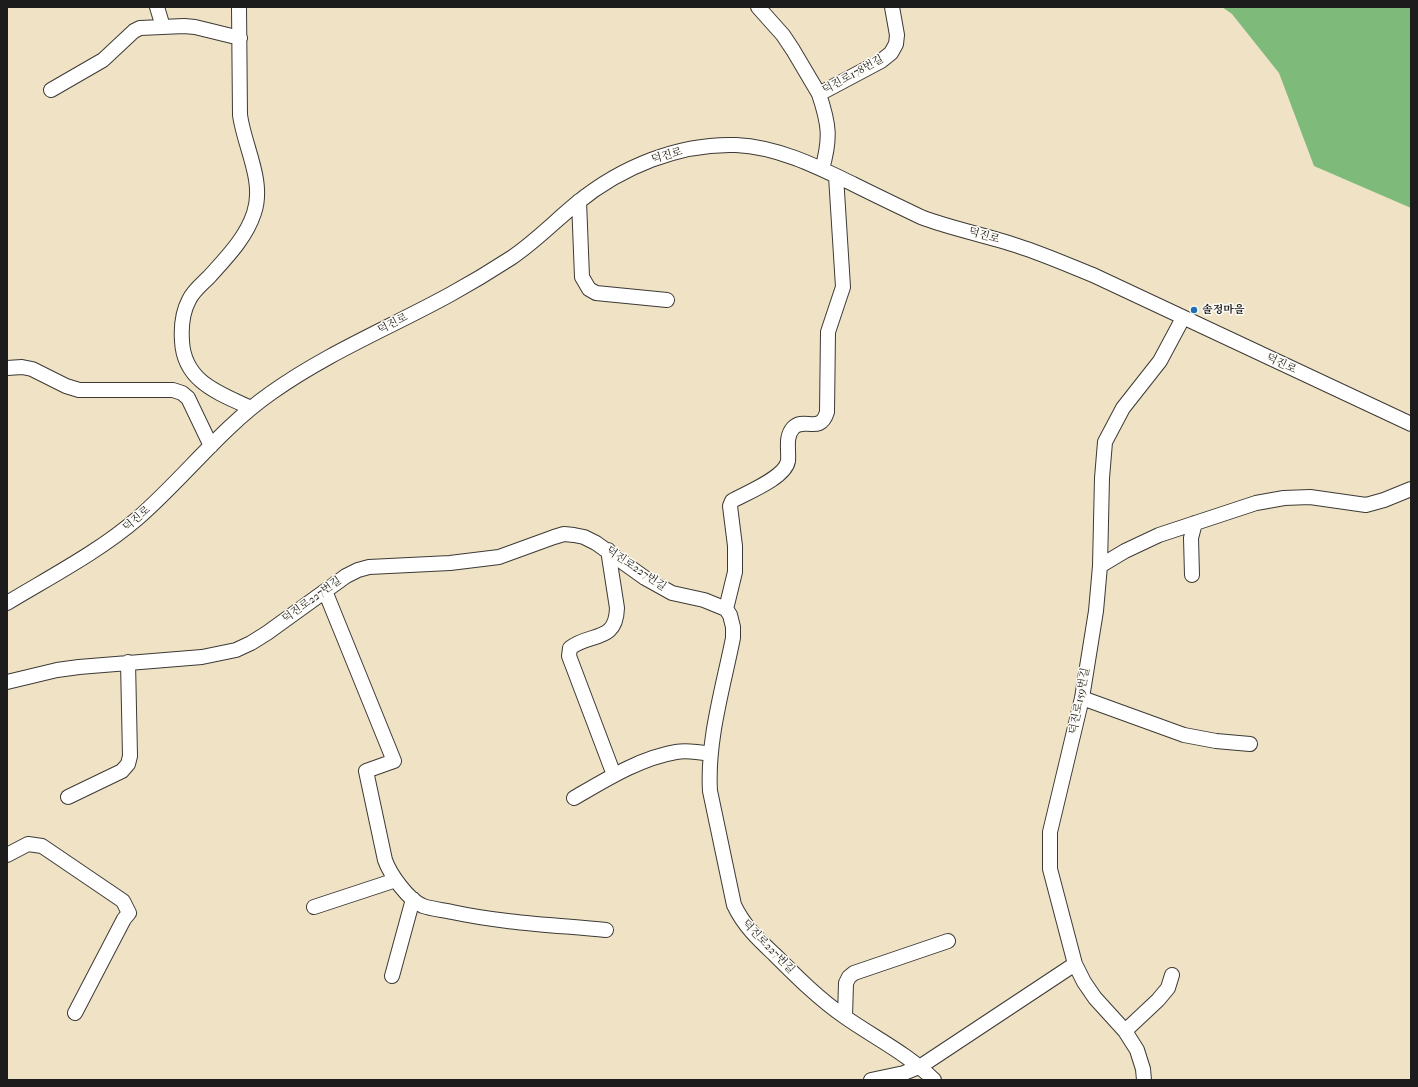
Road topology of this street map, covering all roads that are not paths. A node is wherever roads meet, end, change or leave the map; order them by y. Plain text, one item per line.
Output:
1 (157, 7) edge
2 (239, 7) edge
3 (758, 7) edge
4 (892, 7) edge
5 (163, 27) junction
6 (240, 38) junction
7 (51, 90) dead end
8 (819, 94) junction
9 (822, 169) junction
10 (836, 176) junction
11 (579, 201) junction
12 (668, 300) dead end
13 (1183, 318) junction
14 (7, 368) edge
15 (251, 408) junction
16 (1411, 424) edge
17 (211, 446) junction
18 (1411, 489) edge
19 (1195, 523) junction
20 (608, 550) junction
21 (1100, 566) junction
22 (1192, 575) dead end
23 (325, 591) junction
24 (7, 603) edge
25 (726, 609) junction
26 (128, 662) junction
27 (7, 682) edge
28 (1082, 698) junction
29 (1250, 744) dead end
30 (710, 754) junction
31 (614, 775) junction
32 (68, 797) dead end
33 (574, 798) dead end
34 (7, 855) edge
35 (396, 880) junction
36 (413, 899) junction
37 (314, 906) dead end
38 (606, 930) dead end
39 (948, 941) dead end
40 (1075, 964) junction
41 (1172, 974) dead end
42 (392, 976) dead end
43 (75, 1013) dead end
44 (845, 1017) junction
45 (1125, 1031) junction
46 (921, 1066) junction
47 (871, 1080) edge
48 (934, 1080) edge
49 (1144, 1080) edge

1 - 5 street
2 - 6 street
3 - 8 street
4 - 8 street, 덕진로178번길
5 - 6 street
5 - 7 street
6 - 15 street
8 - 9 street, 덕진로178번길
9 - 10 street, 덕진로
9 - 11 street, 덕진로
10 - 13 street, 덕진로
10 - 25 street
11 - 12 street
11 - 15 street, 덕진로
13 - 16 street, 덕진로
13 - 21 street, 덕진로159번길
14 - 17 street
15 - 17 street, 덕진로
17 - 24 street, 덕진로
18 - 19 street
19 - 21 street
19 - 22 street
20 - 23 street, 덕진로227번길
20 - 25 street, 덕진로227번길
20 - 31 street
21 - 28 street, 덕진로159번길
23 - 26 street, 덕진로227번길
23 - 35 street
25 - 30 street, 덕진로227번길
26 - 27 street, 덕진로227번길
26 - 32 street
28 - 29 street
28 - 40 street, 덕진로159번길
30 - 31 street
30 - 44 street, 덕진로227번길
31 - 33 street
34 - 43 street
35 - 36 street
35 - 37 street
36 - 38 street
36 - 42 street
39 - 44 street
40 - 45 street, 덕진로159번길
40 - 46 street
41 - 45 street
44 - 46 street, 덕진로227번길
45 - 49 street, 덕진로159번길
46 - 47 street
46 - 48 street, 덕진로227번길

